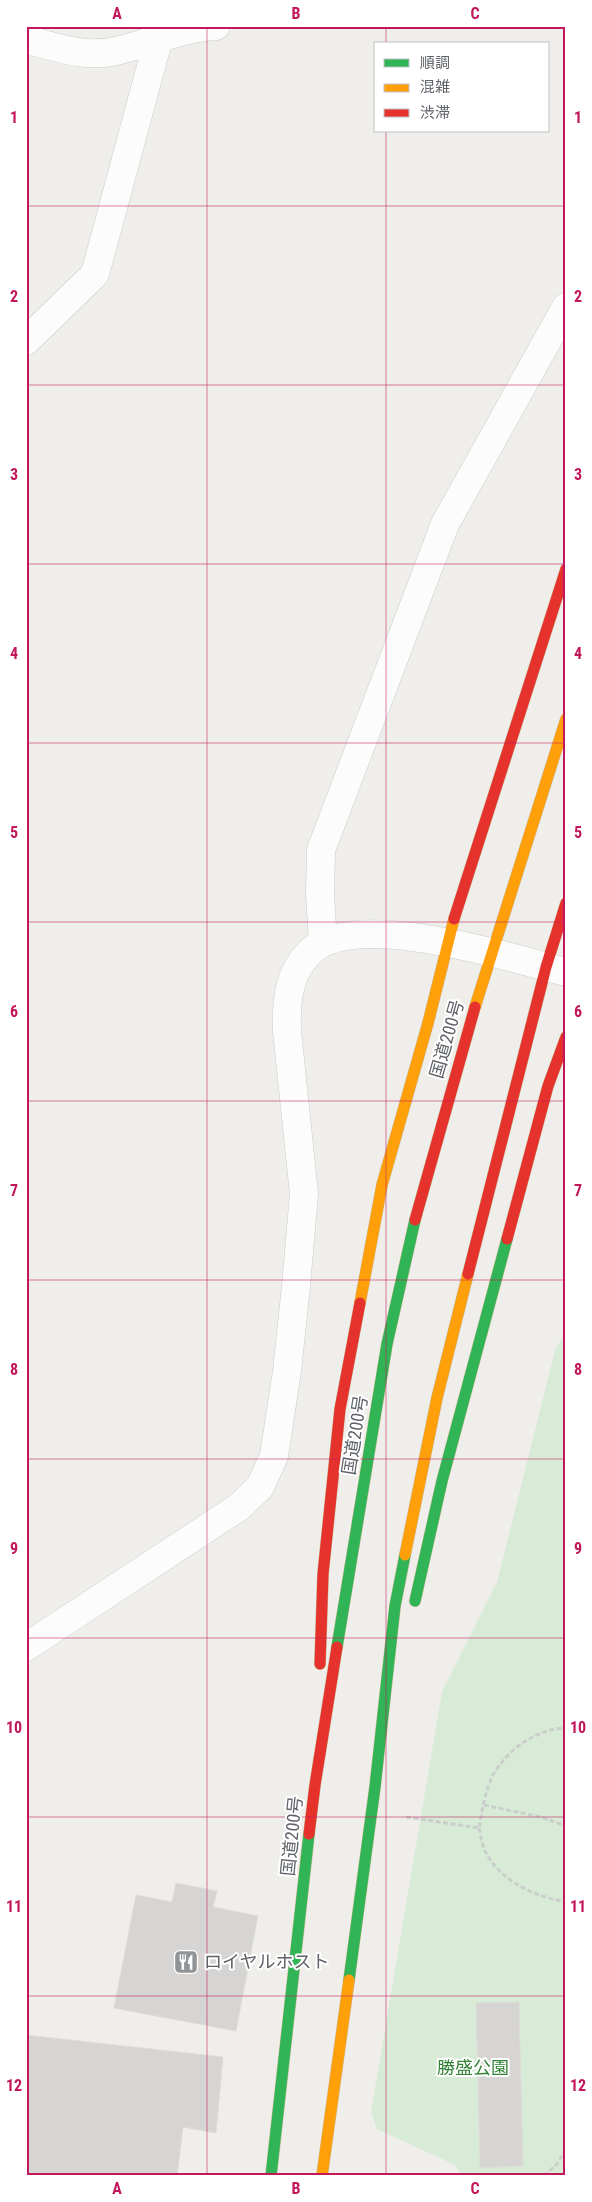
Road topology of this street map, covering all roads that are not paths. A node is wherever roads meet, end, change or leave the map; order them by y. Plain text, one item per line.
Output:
1 (216, 26) edge
2 (159, 37) junction
3 (26, 39) edge
4 (566, 307) edge
5 (26, 342) edge
6 (566, 569) edge
7 (566, 719) edge
8 (566, 903) edge
9 (324, 942) junction
10 (447, 942) junction
11 (490, 953) junction
12 (556, 970) edge
13 (566, 1037) edge
14 (566, 1064) edge
15 (548, 1086) junction
16 (412, 1615) dead end
17 (26, 1647) edge
18 (400, 1672) dead end
19 (315, 1785) junction
20 (375, 1786) junction
21 (271, 2176) edge
22 (322, 2176) edge

1 - 2 street
2 - 3 street
2 - 5 street
4 - 9 street
6 - 10 highway
7 - 11 highway, 国道200号
8 - 12 highway
9 - 10 street
9 - 17 street
10 - 11 street
10 - 19 highway
11 - 12 street
11 - 19 highway, 国道200号
12 - 20 highway
13 - 15 highway
14 - 15 highway
15 - 16 highway
18 - 20 highway
19 - 21 highway, 国道200号
20 - 22 highway

